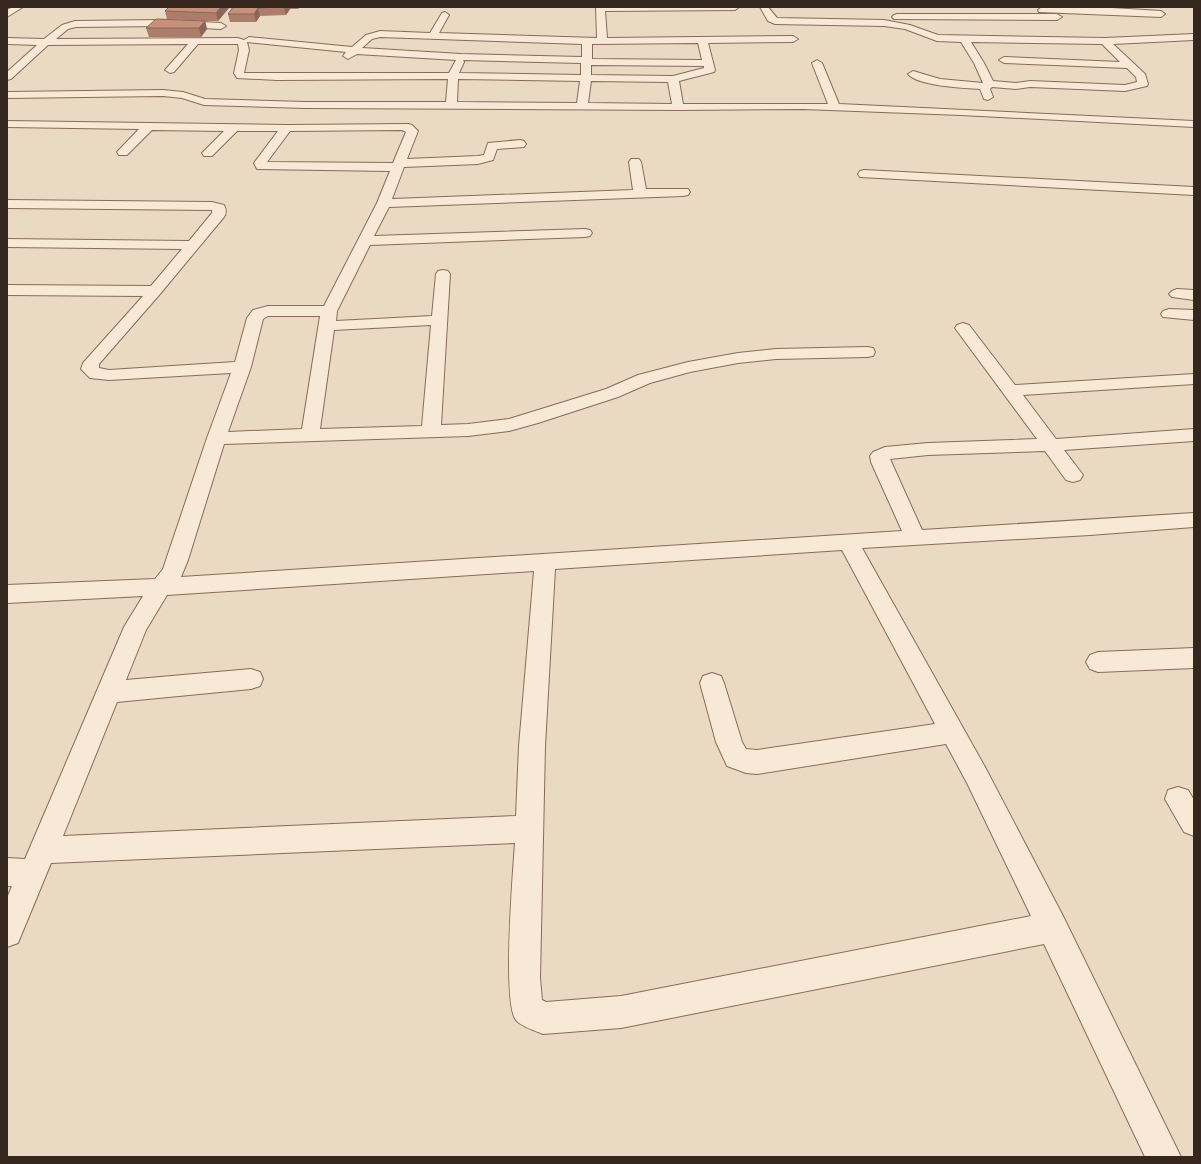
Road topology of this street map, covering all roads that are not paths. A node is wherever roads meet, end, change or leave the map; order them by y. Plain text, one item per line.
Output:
1 (19, 7) edge
2 (735, 7) edge
3 (764, 7) edge
4 (7, 14) edge
5 (1163, 14) edge
6 (445, 15) dead end
7 (229, 16) edge
8 (949, 17) junction
9 (1057, 17) dead end
10 (805, 22) junction
11 (221, 26) junction
12 (1184, 29) dead end
13 (1194, 33) edge
14 (433, 36) junction
15 (473, 37) junction
16 (1194, 37) edge
17 (794, 39) dead end
18 (249, 40) dead end
19 (702, 40) junction
20 (964, 40) junction
21 (7, 41) edge
22 (196, 41) junction
23 (210, 41) junction
24 (587, 41) junction
25 (602, 41) junction
26 (1105, 41) junction
27 (46, 42) junction
28 (353, 50) junction
29 (461, 57) junction
30 (1004, 60) dead end
31 (586, 61) junction
32 (818, 62) dead end
33 (709, 63) junction
34 (1130, 65) junction
35 (170, 70) dead end
36 (913, 74) dead end
37 (453, 76) junction
38 (7, 77) edge
39 (330, 77) junction
40 (586, 78) junction
41 (673, 79) junction
42 (988, 85) junction
43 (7, 95) edge
44 (451, 105) junction
45 (582, 106) junction
46 (678, 107) junction
47 (835, 107) junction
48 (997, 114) junction
49 (7, 124) edge
50 (1194, 124) edge
51 (149, 126) junction
52 (234, 127) junction
53 (287, 128) junction
54 (520, 144) dead end
55 (123, 152) dead end
56 (208, 153) dead end
57 (634, 162) dead end
58 (398, 165) junction
59 (864, 174) dead end
60 (1194, 191) edge
61 (683, 192) dead end
62 (640, 194) junction
63 (384, 203) junction
64 (7, 204) edge
65 (585, 233) dead end
66 (365, 241) junction
67 (7, 243) edge
68 (194, 245) junction
69 (443, 274) dead end
70 (7, 290) edge
71 (155, 291) junction
72 (1177, 294) dead end
73 (1194, 295) edge
74 (1169, 314) dead end
75 (1194, 315) edge
76 (328, 318) junction
77 (439, 320) junction
78 (963, 328) dead end
79 (867, 352) dead end
80 (242, 367) junction
81 (1194, 379) edge
82 (1009, 391) junction
83 (431, 431) junction
84 (310, 435) junction
85 (1194, 435) edge
86 (216, 438) junction
87 (1050, 445) junction
88 (1073, 475) dead end
89 (1194, 520) edge
90 (915, 538) junction
91 (848, 542) junction
92 (545, 562) junction
93 (160, 588) junction
94 (7, 594) edge
95 (1194, 658) edge
96 (1098, 662) dead end
97 (251, 679) dead end
98 (712, 683) dead end
99 (109, 692) junction
100 (952, 732) junction
101 (1178, 799) dead end
102 (1194, 823) edge
103 (529, 829) junction
104 (28, 865) edge
105 (1052, 927) junction
106 (7, 932) edge
107 (1164, 1157) edge

1 - 4 street
2 - 25 street
3 - 10 street
5 - 8 street
6 - 14 street
7 - 11 street
8 - 9 street
8 - 10 street
10 - 20 street
11 - 23 street
11 - 27 street
12 - 13 street
14 - 15 street
14 - 28 street
15 - 24 street
15 - 29 street
16 - 26 street
17 - 19 street
18 - 28 street
19 - 25 street
19 - 33 street
20 - 26 street
20 - 42 street
21 - 27 street
22 - 23 street
22 - 27 street
22 - 35 street
23 - 39 street
24 - 25 street
24 - 31 street
26 - 34 street
27 - 38 street
28 - 29 street
28 - 39 street
29 - 31 street
29 - 37 street
30 - 34 street
31 - 33 street
31 - 40 street
32 - 47 street
33 - 41 street
34 - 42 street
36 - 42 street
37 - 39 street
37 - 40 street
37 - 44 street
40 - 41 street
40 - 45 street
41 - 46 street
42 - 48 street
43 - 44 street
44 - 45 street
45 - 46 street
46 - 47 street
47 - 48 street
48 - 50 street
49 - 51 street
51 - 52 street
51 - 55 street
52 - 53 street
52 - 56 street
53 - 58 street
53 - 58 street
54 - 58 street
57 - 62 street
58 - 63 street
59 - 60 street
61 - 62 street
62 - 63 street
63 - 66 street
64 - 68 street
65 - 66 street
66 - 76 street
67 - 68 street
68 - 71 street
69 - 77 street
70 - 71 street
71 - 80 street
72 - 73 street
74 - 75 street
76 - 77 street
76 - 80 street
76 - 84 street
77 - 83 street
78 - 82 street
79 - 83 street
80 - 86 street
81 - 82 street
82 - 87 street
83 - 84 street
84 - 86 street
85 - 87 street
86 - 93 street
87 - 88 street
87 - 90 street
89 - 90 street
90 - 91 street
91 - 92 street
91 - 100 street
92 - 93 street
92 - 103 street
93 - 94 street
93 - 99 street
95 - 96 street
97 - 99 street
98 - 100 street
99 - 104 street
100 - 105 street
101 - 102 street
103 - 104 street
103 - 105 street
104 - 106 street
105 - 107 street

